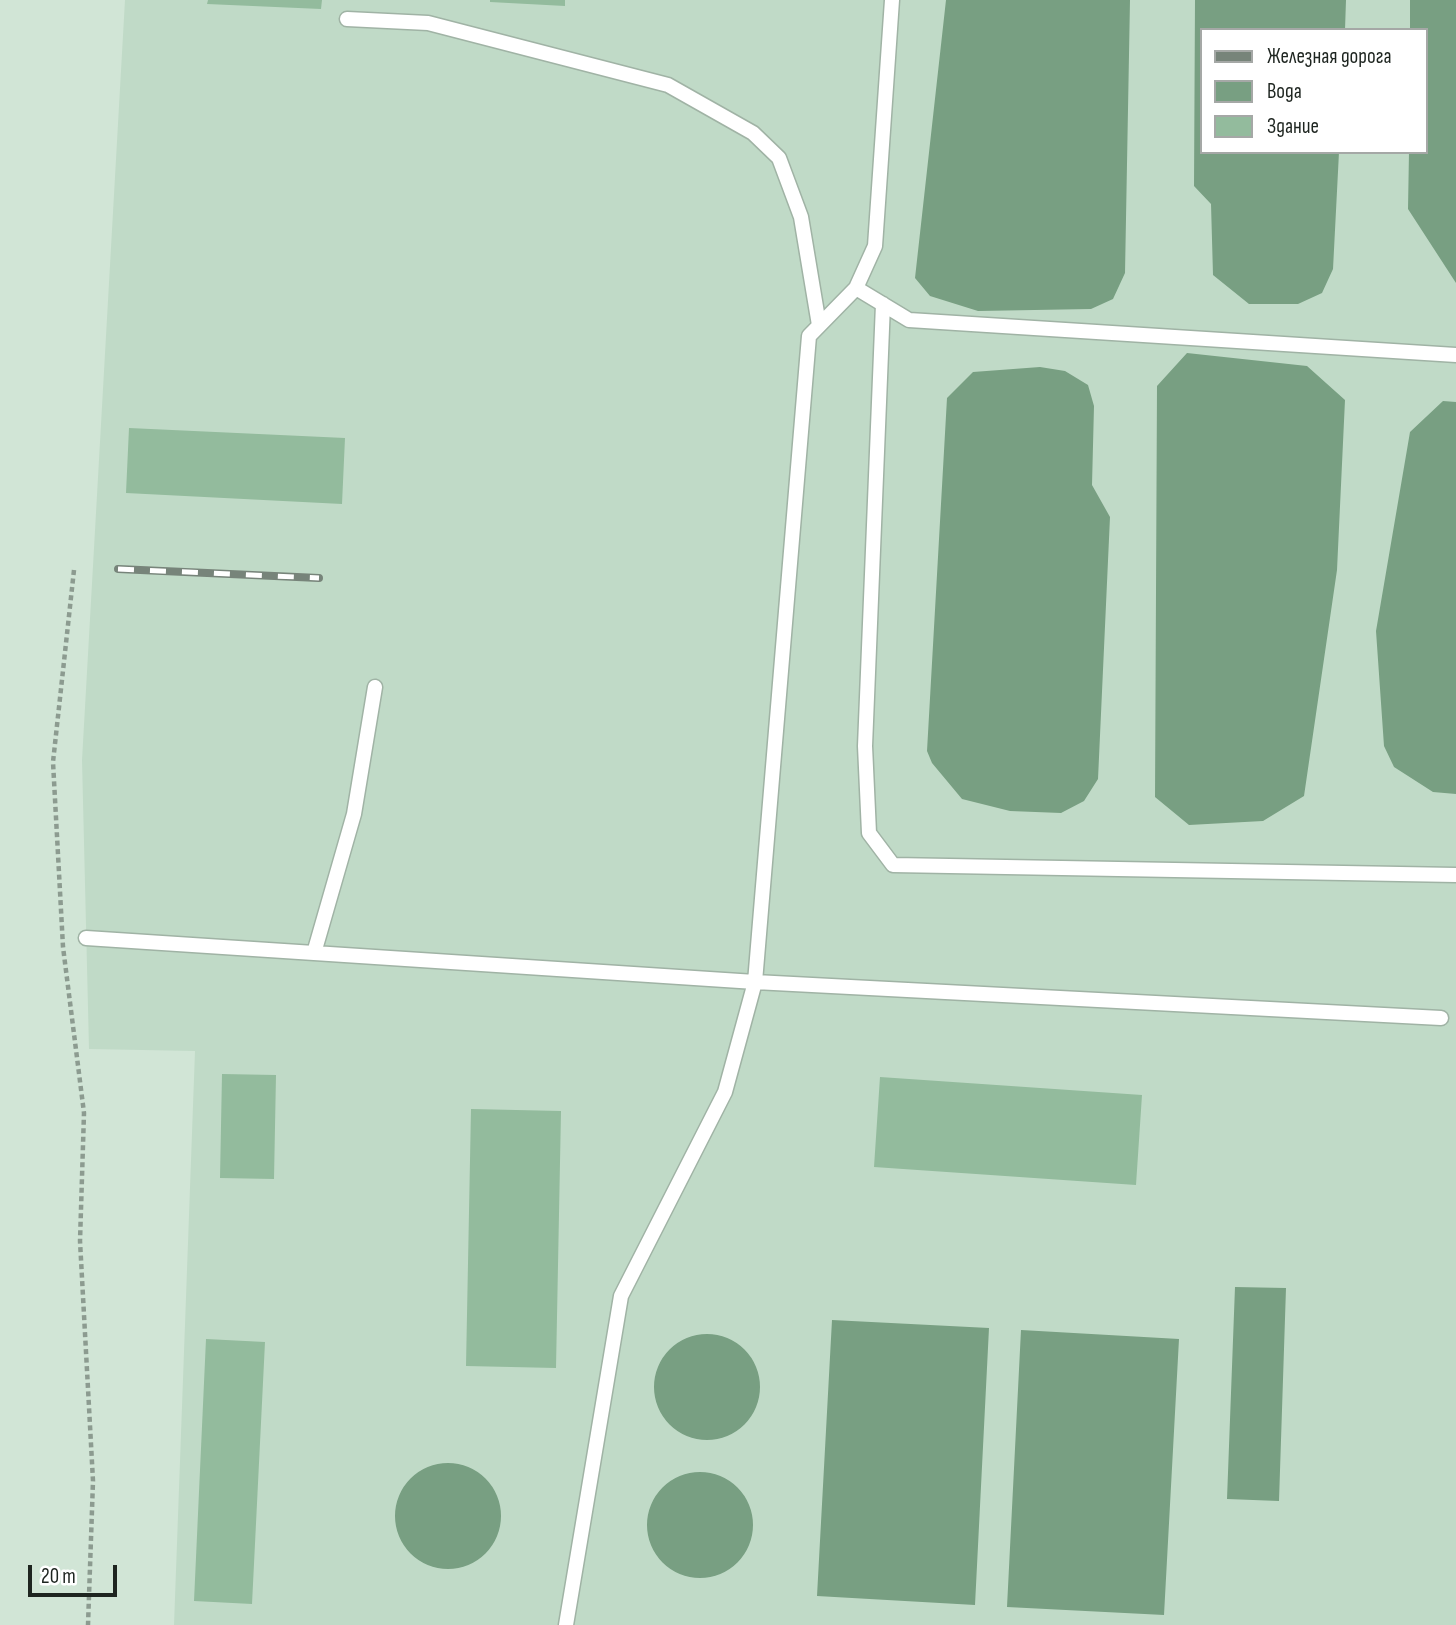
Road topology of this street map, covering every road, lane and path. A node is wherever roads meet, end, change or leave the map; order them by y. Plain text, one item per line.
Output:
1 (892, 0) edge
2 (347, 19) dead end
3 (856, 288) junction
4 (883, 304) junction
5 (819, 325) junction
6 (1456, 355) edge
7 (74, 570) dead end
8 (374, 687) dead end
9 (1456, 875) edge
10 (86, 938) dead end
11 (314, 953) junction
12 (755, 982) junction
13 (1441, 1018) dead end
14 (88, 1625) edge
15 (566, 1625) edge

1 - 3 lane
2 - 5 lane
3 - 4 lane
3 - 5 lane
4 - 6 lane
4 - 9 lane
5 - 12 lane
7 - 14 path
8 - 11 lane
10 - 11 lane
11 - 12 lane
12 - 13 lane
12 - 15 lane

